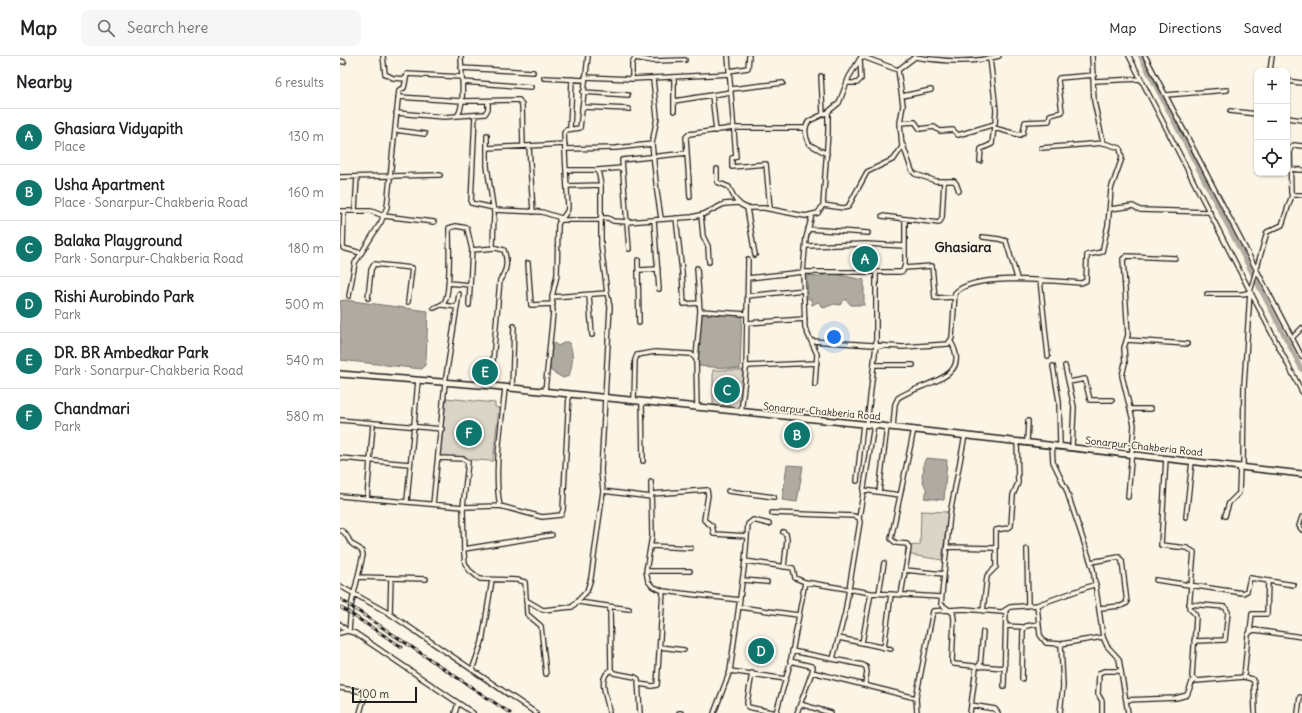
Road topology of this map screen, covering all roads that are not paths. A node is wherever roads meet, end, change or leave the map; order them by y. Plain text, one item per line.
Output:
1 (384, 56) edge
2 (461, 56) edge
3 (588, 56) edge
4 (728, 56) edge
5 (749, 56) edge
6 (914, 56) edge
7 (999, 56) edge
8 (1092, 56) edge
9 (1129, 56) edge
10 (1145, 56) edge
11 (1272, 56) edge
12 (636, 57) edge
13 (861, 57) edge
14 (990, 58) junction
15 (685, 60) dead end
16 (461, 68) junction
17 (1270, 68) edge
18 (898, 70) junction
19 (533, 72) dead end
20 (730, 73) junction
21 (1094, 75) junction
22 (821, 76) dead end
23 (462, 77) junction
24 (544, 78) dead end
25 (585, 78) junction
26 (674, 78) junction
27 (406, 79) junction
28 (572, 79) junction
29 (632, 79) junction
30 (653, 79) junction
31 (1141, 79) junction
32 (1094, 81) junction
33 (462, 82) junction
34 (1290, 82) edge
35 (783, 83) dead end
36 (846, 83) junction
37 (1302, 83) edge
38 (531, 87) dead end
39 (731, 90) junction
40 (931, 90) dead end
41 (1227, 90) dead end
42 (583, 92) junction
43 (628, 95) dead end
44 (712, 95) junction
45 (1166, 95) junction
46 (902, 96) junction
47 (398, 97) junction
48 (462, 101) junction
49 (488, 101) junction
50 (674, 101) junction
51 (582, 107) junction
52 (629, 109) dead end
53 (674, 111) dead end
54 (1230, 111) dead end
55 (828, 112) junction
56 (396, 113) junction
57 (823, 114) junction
58 (1254, 114) edge
59 (475, 115) junction
60 (457, 116) junction
61 (1290, 118) edge
62 (1302, 120) edge
63 (900, 123) junction
64 (995, 124) junction
65 (733, 128) junction
66 (805, 128) junction
67 (994, 128) junction
68 (570, 129) junction
69 (395, 130) junction
70 (716, 131) junction
71 (425, 134) dead end
72 (487, 135) dead end
73 (901, 140) junction
74 (1104, 143) junction
75 (565, 144) junction
76 (652, 144) junction
77 (523, 146) junction
78 (530, 146) junction
79 (1302, 146) edge
80 (487, 148) junction
81 (1041, 148) dead end
82 (565, 149) junction
83 (687, 154) junction
84 (827, 154) junction
85 (654, 158) junction
86 (980, 161) dead end
87 (622, 168) junction
88 (717, 169) dead end
89 (566, 170) junction
90 (598, 170) junction
91 (1290, 170) junction
92 (1302, 170) edge
93 (440, 175) dead end
94 (391, 176) junction
95 (340, 177) edge
96 (357, 177) junction
97 (944, 181) junction
98 (601, 185) junction
99 (567, 186) junction
100 (959, 191) dead end
101 (1292, 195) junction
102 (1302, 195) edge
103 (690, 197) dead end
104 (739, 203) junction
105 (823, 205) junction
106 (747, 208) junction
107 (494, 209) junction
108 (770, 209) junction
109 (1110, 209) junction
110 (355, 210) junction
111 (342, 211) edge
112 (533, 212) junction
113 (1210, 212) junction
114 (701, 215) junction
115 (812, 215) junction
116 (384, 216) junction
117 (882, 216) dead end
118 (661, 218) junction
119 (676, 218) junction
120 (560, 219) junction
121 (600, 219) junction
122 (905, 219) junction
123 (654, 220) junction
124 (434, 222) dead end
125 (628, 222) junction
126 (808, 229) junction
127 (868, 233) dead end
128 (983, 237) dead end
129 (806, 246) junction
130 (905, 246) junction
131 (495, 248) junction
132 (472, 249) junction
133 (629, 249) dead end
134 (361, 253) junction
135 (755, 255) dead end
136 (1175, 258) dead end
137 (748, 259) dead end
138 (638, 260) dead end
139 (709, 262) dead end
140 (528, 263) dead end
141 (697, 268) dead end
142 (904, 268) junction
143 (658, 269) junction
144 (638, 270) junction
145 (1256, 271) junction
146 (804, 272) junction
147 (876, 272) junction
148 (748, 278) junction
149 (1017, 278) junction
150 (1040, 280) junction
151 (448, 283) junction
152 (470, 285) junction
153 (659, 289) dead end
154 (804, 290) junction
155 (1250, 292) junction
156 (607, 293) junction
157 (458, 294) dead end
158 (589, 294) junction
159 (1207, 294) dead end
160 (349, 296) dead end
161 (747, 296) junction
162 (552, 297) junction
163 (954, 297) junction
164 (368, 298) dead end
165 (408, 302) dead end
166 (699, 303) junction
167 (552, 304) junction
168 (442, 305) junction
169 (469, 305) dead end
170 (457, 307) junction
171 (434, 308) dead end
172 (700, 311) junction
173 (747, 314) junction
174 (805, 318) junction
175 (639, 323) dead end
176 (747, 323) junction
177 (514, 326) dead end
178 (1302, 328) edge
179 (592, 335) dead end
180 (1292, 338) junction
181 (1128, 340) junction
182 (812, 342) junction
183 (951, 342) junction
184 (1188, 344) dead end
185 (876, 345) junction
186 (1048, 356) dead end
187 (1302, 357) edge
188 (696, 359) junction
189 (817, 363) junction
190 (874, 365) junction
191 (914, 365) dead end
192 (1053, 366) dead end
193 (1065, 366) dead end
194 (746, 369) junction
195 (340, 374) edge
196 (418, 381) junction
197 (1069, 382) junction
198 (445, 383) junction
199 (816, 385) dead end
200 (492, 386) junction
201 (505, 388) junction
202 (512, 388) junction
203 (545, 391) junction
204 (1302, 392) edge
205 (568, 394) junction
206 (606, 398) junction
207 (1112, 400) dead end
208 (634, 401) junction
209 (642, 402) junction
210 (697, 408) junction
211 (1130, 409) junction
212 (1151, 409) dead end
213 (741, 412) junction
214 (340, 420) edge
215 (1028, 421) dead end
216 (373, 424) junction
217 (865, 424) junction
218 (874, 425) junction
219 (414, 426) junction
220 (890, 427) junction
221 (442, 429) junction
222 (914, 429) junction
223 (965, 435) junction
224 (1017, 441) junction
225 (1027, 442) junction
226 (1052, 445) junction
227 (1060, 446) junction
228 (1072, 447) junction
229 (1131, 454) junction
230 (340, 458) edge
231 (438, 458) junction
232 (1166, 458) junction
233 (371, 461) junction
234 (643, 461) dead end
235 (1192, 461) junction
236 (410, 464) junction
237 (1241, 466) junction
238 (1302, 474) edge
239 (857, 481) dead end
240 (651, 482) dead end
241 (863, 490) junction
242 (604, 491) junction
243 (728, 491) dead end
244 (879, 492) junction
245 (651, 495) junction
246 (900, 495) junction
247 (340, 496) edge
248 (774, 497) dead end
249 (1128, 497) dead end
250 (366, 498) junction
251 (407, 501) junction
252 (433, 504) junction
253 (500, 506) junction
254 (464, 507) junction
255 (772, 513) dead end
256 (1225, 516) dead end
257 (1186, 517) dead end
258 (1302, 517) edge
259 (858, 518) junction
260 (769, 524) dead end
261 (340, 530) edge
262 (1302, 530) edge
263 (783, 532) dead end
264 (552, 535) dead end
265 (747, 536) junction
266 (651, 546) junction
267 (947, 547) junction
268 (691, 548) dead end
269 (996, 548) junction
270 (464, 549) junction
271 (1027, 549) dead end
272 (746, 561) junction
273 (1091, 562) junction
274 (884, 563) dead end
275 (784, 566) junction
276 (905, 570) junction
277 (646, 571) junction
278 (690, 571) dead end
279 (944, 574) junction
280 (359, 576) junction
281 (391, 578) junction
282 (426, 579) dead end
283 (492, 580) junction
284 (743, 580) junction
285 (1156, 580) dead end
286 (1268, 581) junction
287 (767, 582) dead end
288 (805, 582) junction
289 (1096, 584) junction
290 (1191, 584) junction
291 (340, 586) edge
292 (1294, 586) dead end
293 (849, 590) junction
294 (663, 591) junction
295 (871, 592) junction
296 (879, 593) junction
297 (355, 594) junction
298 (891, 594) junction
299 (901, 594) junction
300 (941, 597) junction
301 (526, 600) junction
302 (740, 600) junction
303 (578, 602) junction
304 (1189, 604) junction
305 (1037, 605) junction
306 (1028, 606) junction
307 (739, 607) junction
308 (610, 608) junction
309 (1100, 608) junction
310 (629, 609) dead end
311 (950, 610) junction
312 (1006, 610) junction
313 (983, 611) junction
314 (390, 614) junction
315 (798, 615) junction
316 (340, 624) edge
317 (1038, 624) junction
318 (1006, 626) junction
319 (1024, 627) junction
320 (348, 631) junction
321 (983, 632) dead end
322 (1250, 632) junction
323 (340, 633) edge
324 (1103, 637) junction
325 (1302, 637) edge
326 (838, 638) junction
327 (1194, 641) junction
328 (862, 643) junction
329 (1061, 644) junction
330 (660, 647) junction
331 (884, 648) junction
332 (891, 649) dead end
333 (684, 650) dead end
334 (792, 651) junction
335 (833, 659) junction
336 (790, 661) junction
337 (974, 666) junction
338 (980, 667) junction
339 (1005, 668) junction
340 (472, 670) junction
341 (611, 670) junction
342 (730, 671) junction
343 (1121, 671) junction
344 (812, 672) junction
345 (752, 673) junction
346 (546, 674) dead end
347 (1244, 678) junction
348 (786, 679) junction
349 (1022, 679) dead end
350 (1193, 680) junction
351 (639, 684) junction
352 (865, 684) junction
353 (1004, 686) dead end
354 (340, 688) edge
355 (1300, 697) dead end
356 (916, 698) junction
357 (1126, 700) junction
358 (458, 703) junction
359 (800, 704) junction
360 (970, 705) junction
361 (989, 708) junction
362 (757, 711) edge
363 (609, 712) edge
364 (360, 713) edge
365 (455, 713) edge
366 (473, 713) edge
367 (536, 713) edge
368 (640, 713) edge
369 (714, 713) edge
370 (776, 713) edge
371 (797, 713) edge
372 (831, 713) edge
373 (917, 713) edge
374 (970, 713) edge
375 (989, 713) edge
376 (998, 713) edge
377 (1060, 713) edge
378 (1102, 713) edge
379 (1128, 713) edge
380 (1255, 713) edge
381 (1298, 713) edge

1 - 27 street
2 - 16 street
3 - 25 street
4 - 20 street
5 - 20 street
6 - 14 street
6 - 18 street
7 - 14 street
8 - 21 street
9 - 31 street
10 - 45 street
11 - 17 street
12 - 15 street
12 - 29 street
13 - 18 street
13 - 36 street
13 - 36 street
14 - 64 street
16 - 19 street
16 - 23 street
18 - 46 street
20 - 26 street
20 - 39 street
21 - 32 street
21 - 67 street
22 - 57 street
23 - 27 street
23 - 33 street
24 - 28 street
25 - 28 street
25 - 29 street
25 - 42 street
26 - 30 street
26 - 50 street
27 - 47 street
28 - 68 street
29 - 30 street
30 - 76 street
31 - 32 street
31 - 113 street
32 - 74 street
33 - 38 street
33 - 48 street
34 - 37 street
35 - 39 street
36 - 55 street
39 - 44 street
39 - 65 street
40 - 46 street
41 - 45 street
42 - 43 street
42 - 51 street
44 - 50 street
44 - 70 street
45 - 145 street
46 - 63 street
47 - 48 street
47 - 56 street
48 - 49 street
48 - 60 street
49 - 59 street
49 - 77 street
50 - 53 street
51 - 52 street
51 - 68 street
54 - 58 street
55 - 57 street
55 - 84 street
56 - 60 street
56 - 69 street
57 - 66 street
59 - 60 street
59 - 107 street
61 - 62 street
63 - 64 street
63 - 73 street
64 - 67 street
65 - 66 street
65 - 70 street
65 - 108 street
66 - 84 street
67 - 86 street
68 - 75 street
69 - 71 street
69 - 94 street
70 - 83 street
72 - 80 street
73 - 97 street
73 - 105 street
74 - 81 street
74 - 109 street
75 - 78 street
75 - 82 street
76 - 82 street
76 - 85 street
77 - 78 street
77 - 80 street
78 - 112 street
79 - 91 street
80 - 107 street
82 - 89 street
83 - 85 street
83 - 103 street
84 - 105 street
85 - 87 street
85 - 118 street
87 - 90 street
87 - 125 street
88 - 104 street
89 - 90 street
89 - 99 street
90 - 98 street
91 - 92 street
91 - 101 street
93 - 94 street
94 - 96 street
94 - 116 street
95 - 96 street
96 - 110 street
97 - 100 street
97 - 122 street
98 - 99 street
98 - 121 street
99 - 120 street
101 - 102 street
101 - 145 street
104 - 106 street
104 - 114 street
105 - 115 street
106 - 108 street
106 - 135 street
107 - 112 street
107 - 131 street
108 - 115 street
109 - 113 street
109 - 150 street
110 - 111 street
110 - 116 street
111 - 134 street
112 - 120 street
113 - 155 street
114 - 119 street
114 - 139 street
115 - 126 street
116 - 124 street
116 - 134 street
117 - 122 street
118 - 119 street
118 - 123 street
119 - 166 street
120 - 121 street
120 - 162 street
121 - 125 street
121 - 156 street
122 - 130 street
123 - 125 street
123 - 143 street
125 - 133 street
126 - 127 street
126 - 129 street
128 - 149 street
129 - 130 street
129 - 146 street
130 - 142 street
131 - 132 street
131 - 200 street
132 - 151 street
132 - 152 street
134 - 160 street
136 - 181 street
137 - 148 street
138 - 144 street
140 - 167 street
141 - 166 street
142 - 147 street
142 - 163 street
143 - 144 street
143 - 153 street
144 - 175 street
145 - 155 street
145 - 180 street
146 - 147 street
146 - 148 street
146 - 154 street
147 - 185 street
148 - 161 street
149 - 150 street
149 - 163 street
150 - 186 street
151 - 152 street
151 - 168 street
152 - 169 street
154 - 161 street
154 - 174 street
155 - 159 street
155 - 204 street
155 - 237 street
156 - 158 street
156 - 206 street
157 - 170 street
158 - 162 street
158 - 179 street
161 - 173 street
162 - 167 street
163 - 183 street
164 - 165 street
166 - 172 street
167 - 203 street
168 - 170 street
168 - 171 street
170 - 198 street
172 - 173 street
172 - 188 street
173 - 176 street
174 - 176 street
174 - 182 street
176 - 194 street
177 - 202 street
178 - 180 street
180 - 187 street
181 - 184 street
181 - 211 street
182 - 185 street
182 - 189 street
183 - 185 street
183 - 220 street
185 - 190 street
188 - 208 street
188 - 210 street
189 - 194 street
189 - 199 street
190 - 191 street
190 - 217 street
192 - 227 street
193 - 197 street
194 - 213 street
195 - 196 main road, Sonarpur-Chakberia Road
196 - 198 main road, Sonarpur-Chakberia Road
196 - 219 street
197 - 207 street
197 - 228 street
198 - 200 main road, Sonarpur-Chakberia Road
198 - 221 street
200 - 201 main road, Sonarpur-Chakberia Road
201 - 202 main road, Sonarpur-Chakberia Road
201 - 253 street
202 - 203 main road, Sonarpur-Chakberia Road
203 - 205 main road, Sonarpur-Chakberia Road
205 - 206 main road, Sonarpur-Chakberia Road
205 - 253 street
206 - 208 main road, Sonarpur-Chakberia Road
206 - 242 street
208 - 209 main road, Sonarpur-Chakberia Road
209 - 210 main road, Sonarpur-Chakberia Road
209 - 234 street
210 - 213 main road, Sonarpur-Chakberia Road
211 - 212 street
211 - 229 street
213 - 217 main road, Sonarpur-Chakberia Road
214 - 216 street
215 - 225 street
216 - 219 street
216 - 233 street
217 - 218 main road, Sonarpur-Chakberia Road
217 - 239 street
218 - 220 main road, Sonarpur-Chakberia Road
218 - 241 street
219 - 221 street
219 - 236 street
220 - 222 main road, Sonarpur-Chakberia Road
220 - 244 street
221 - 231 street
222 - 223 main road, Sonarpur-Chakberia Road
222 - 246 street
223 - 224 main road, Sonarpur-Chakberia Road
223 - 267 street
224 - 225 main road, Sonarpur-Chakberia Road
224 - 269 street
225 - 226 main road, Sonarpur-Chakberia Road
226 - 227 main road, Sonarpur-Chakberia Road
226 - 273 street
227 - 228 main road, Sonarpur-Chakberia Road
228 - 229 main road, Sonarpur-Chakberia Road
229 - 232 main road, Sonarpur-Chakberia Road
229 - 249 street
230 - 233 street
231 - 252 street
231 - 254 street
232 - 235 main road, Sonarpur-Chakberia Road
232 - 290 street
233 - 236 street
233 - 250 street
235 - 237 main road, Sonarpur-Chakberia Road
235 - 257 street
236 - 251 street
237 - 238 main road, Sonarpur-Chakberia Road
237 - 256 street
240 - 245 street
241 - 244 street
241 - 259 street
242 - 245 street
242 - 303 street
243 - 248 street
244 - 246 street
245 - 265 street
245 - 266 street
246 - 276 street
247 - 250 street
250 - 251 street
251 - 252 street
252 - 254 street
253 - 254 street
254 - 270 street
255 - 259 street
258 - 262 street
259 - 293 street
260 - 265 street
261 - 280 street
263 - 275 street
264 - 270 street
265 - 272 street
266 - 268 street
266 - 277 street
267 - 269 street
267 - 279 street
269 - 313 street
270 - 283 street
271 - 306 street
272 - 275 street
272 - 284 street
273 - 289 street
273 - 309 street
274 - 296 street
275 - 288 street
276 - 279 street
276 - 299 street
277 - 278 street
277 - 294 street
279 - 300 street
280 - 281 street
280 - 297 street
281 - 282 street
281 - 314 street
283 - 301 street
283 - 340 street
284 - 287 street
284 - 302 street
285 - 290 street
286 - 290 street
286 - 292 street
286 - 322 street
288 - 293 street
288 - 315 street
289 - 305 street
289 - 309 street
290 - 304 street
291 - 297 street
293 - 295 street
293 - 326 street
294 - 302 street
294 - 330 street
295 - 296 street
295 - 328 street
296 - 298 street
297 - 314 street
297 - 320 street
298 - 299 street
298 - 331 street
299 - 300 street
300 - 311 street
301 - 303 street
301 - 346 street
302 - 307 street
303 - 308 street
304 - 327 street
304 - 327 street
305 - 306 street
305 - 317 street
306 - 312 street
307 - 315 street
307 - 342 street
308 - 310 street
308 - 341 street
309 - 324 street
311 - 313 street
311 - 337 street
311 - 356 street
312 - 313 street
312 - 318 street
314 - 340 street
315 - 334 street
316 - 320 street
317 - 319 street
317 - 329 street
318 - 319 street
318 - 339 street
319 - 349 street
320 - 323 street
320 - 358 street
321 - 338 street
322 - 325 street
322 - 347 street
324 - 329 street
324 - 343 street
326 - 328 street
326 - 335 street
327 - 350 street
328 - 331 street
329 - 377 street
330 - 333 street
330 - 351 street
331 - 332 street
334 - 335 street
334 - 336 street
335 - 352 street
336 - 344 street
336 - 348 street
337 - 338 street
337 - 360 street
338 - 339 street
339 - 353 street
340 - 367 street
341 - 351 street
341 - 363 street
342 - 345 street
342 - 369 street
343 - 357 street
343 - 378 street
344 - 352 street
344 - 359 street
345 - 348 street
345 - 362 street
347 - 350 street
347 - 380 street
348 - 370 street
350 - 357 street
351 - 368 street
352 - 356 street
354 - 364 street
355 - 381 street
356 - 373 street
357 - 379 street
358 - 365 street
358 - 366 street
359 - 371 street
359 - 372 street
360 - 361 street
360 - 374 street
361 - 375 street
361 - 376 street
362 - 370 street

